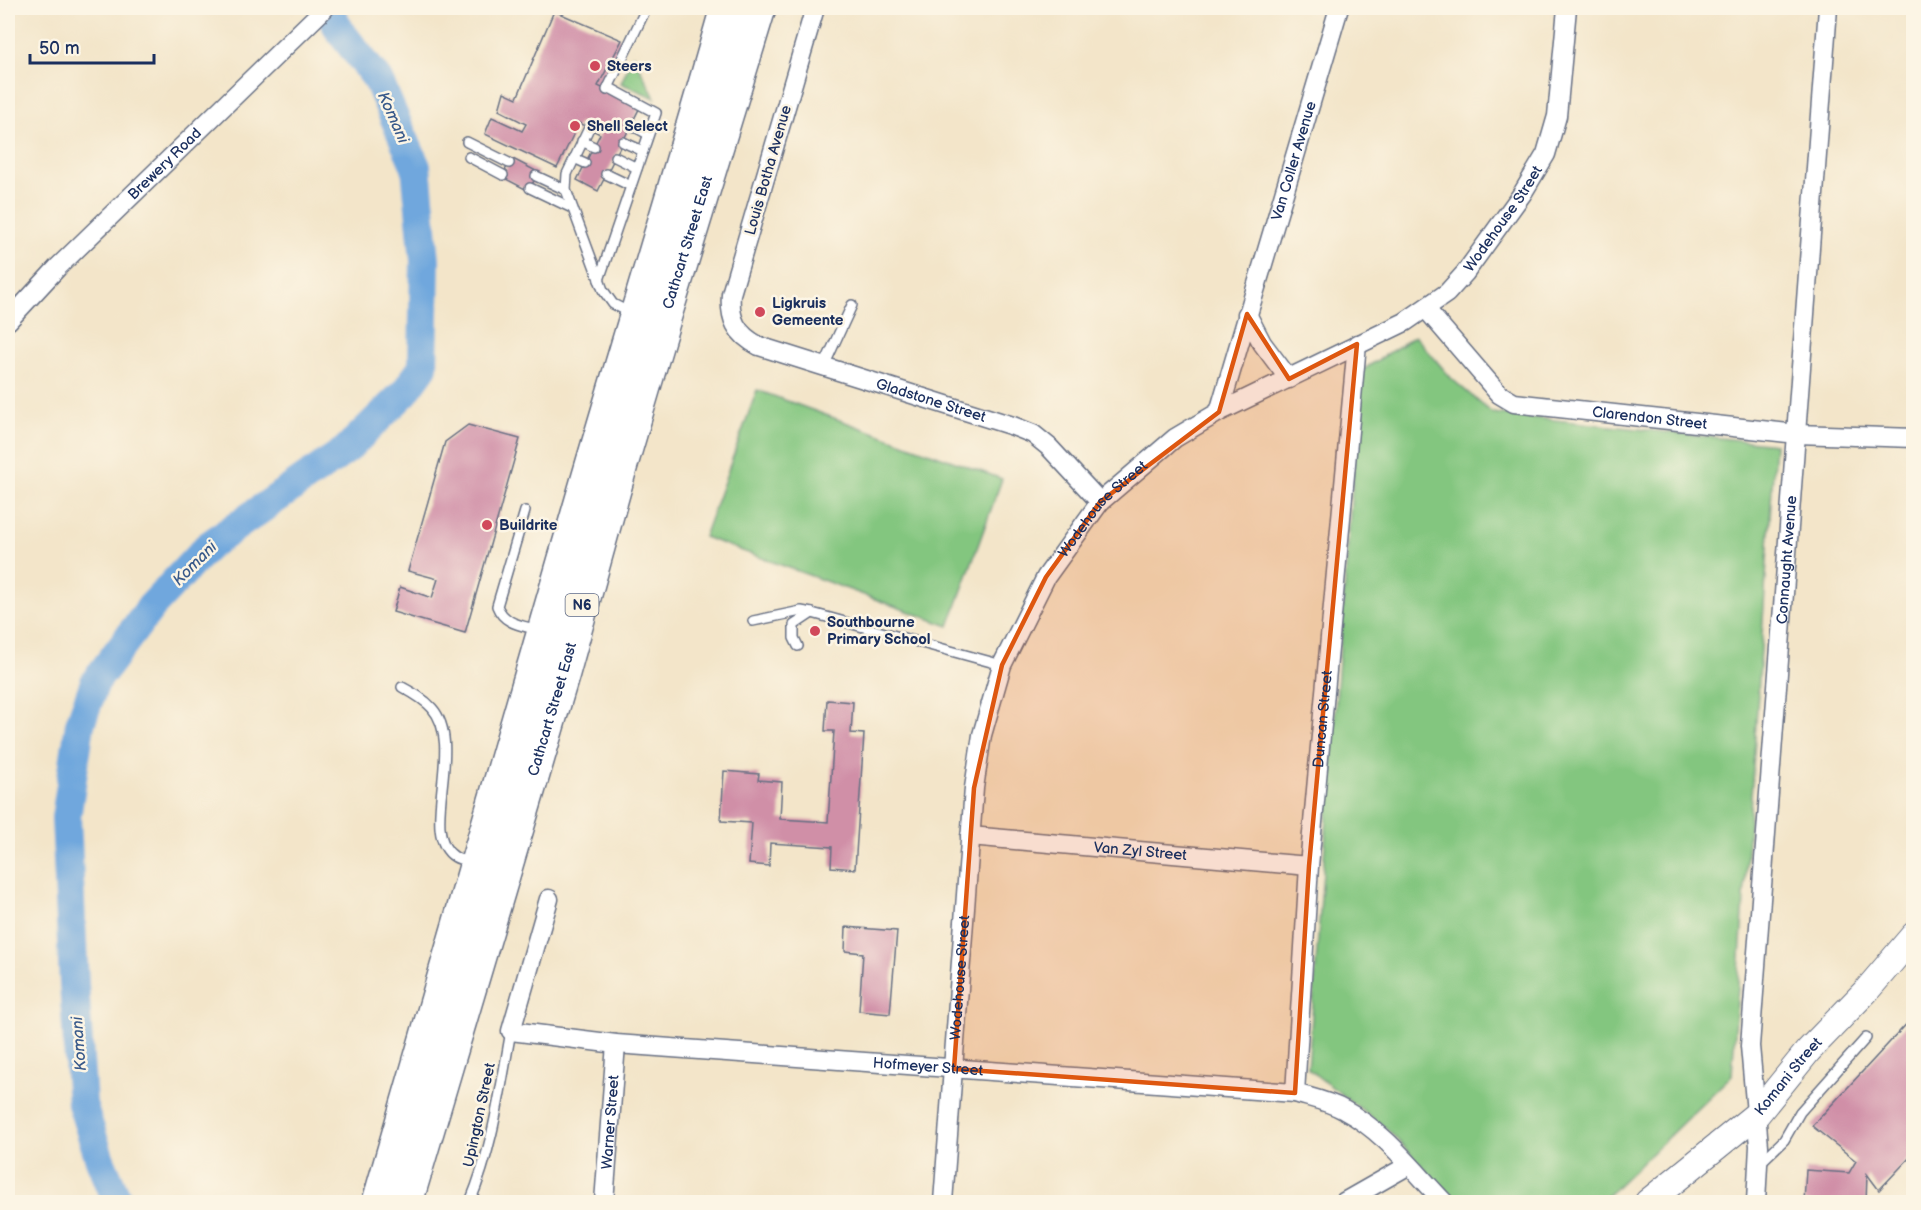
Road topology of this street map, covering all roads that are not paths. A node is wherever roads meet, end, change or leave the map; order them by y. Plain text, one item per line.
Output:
1 (325, 8) edge
2 (727, 8) edge
3 (759, 8) edge
4 (815, 8) edge
5 (1339, 8) edge
6 (1567, 8) edge
7 (1828, 8) edge
8 (644, 13) dead end
9 (631, 125) dead end
10 (589, 128) dead end
11 (648, 134) junction
12 (582, 141) junction
13 (466, 142) dead end
14 (623, 142) dead end
15 (594, 147) dead end
16 (643, 151) junction
17 (469, 157) dead end
18 (615, 157) dead end
19 (574, 158) junction
20 (509, 163) dead end
21 (585, 163) dead end
22 (637, 168) junction
23 (503, 174) dead end
24 (606, 174) dead end
25 (536, 176) dead end
26 (631, 186) junction
27 (530, 188) dead end
28 (566, 190) junction
29 (572, 208) junction
30 (598, 280) junction
31 (852, 305) dead end
32 (1426, 309) junction
33 (1247, 314) junction
34 (649, 319) junction
35 (8, 321) edge
36 (740, 331) joint
37 (1357, 344) junction
38 (824, 366) junction
39 (1289, 379) junction
40 (1219, 412) junction
41 (1797, 434) junction
42 (1914, 438) edge
43 (1100, 502) junction
44 (525, 511) dead end
45 (812, 613) junction
46 (753, 621) dead end
47 (558, 636) junction
48 (798, 646) dead end
49 (1002, 665) junction
50 (402, 687) dead end
51 (970, 836) junction
52 (1309, 866) junction
53 (490, 867) junction
54 (549, 899) dead end
55 (1914, 935) edge
56 (511, 1031) junction
57 (1866, 1038) dead end
58 (616, 1044) junction
59 (954, 1069) junction
60 (1294, 1093) junction
61 (1756, 1114) junction
62 (1409, 1165) junction
63 (1758, 1165) junction
64 (379, 1203) edge
65 (406, 1203) edge
66 (470, 1203) edge
67 (604, 1203) edge
68 (944, 1203) edge
69 (1344, 1203) edge
70 (1444, 1203) edge
71 (1648, 1203) edge
72 (1756, 1203) edge

1 - 35 street, Brewery Road
2 - 34 highway, Cathcart Street East / N6
3 - 34 highway, Cathcart Street East / N6
4 - 36 street, Louis Botha Avenue
5 - 33 street, Van Coller Avenue
6 - 32 street, Wodehouse Street
7 - 41 street, Connaught Avenue
8 - 11 lane
9 - 11 lane
10 - 12 lane
11 - 16 lane
12 - 15 lane
12 - 19 lane
13 - 20 lane
14 - 16 lane
16 - 22 lane
17 - 23 lane
18 - 22 lane
19 - 21 lane
19 - 28 lane
22 - 26 lane
24 - 26 lane
25 - 28 lane
26 - 30 lane
27 - 29 lane
28 - 29 lane
29 - 30 lane
30 - 34 lane
31 - 38 lane
32 - 37 street, Wodehouse Street
32 - 41 street, Clarendon Street
33 - 39 street
33 - 40 street, Van Coller Avenue
34 - 47 highway, Cathcart Street East / N6
36 - 38 street, Gladstone Street
37 - 39 street, Wodehouse Street
37 - 52 street, Duncan Street
38 - 43 street, Gladstone Street
39 - 40 street, Wodehouse Street
40 - 43 street, Wodehouse Street
41 - 42 street, Clarendon Street
41 - 61 street, Connaught Avenue
43 - 49 street, Wodehouse Street
44 - 47 lane
45 - 46 lane
45 - 48 lane
45 - 49 lane
47 - 53 highway, Cathcart Street East / N6
49 - 51 street, Wodehouse Street
50 - 53 lane
51 - 52 street, Van Zyl Street
51 - 59 street, Wodehouse Street
52 - 60 street, Duncan Street
53 - 64 highway, Cathcart Street East / N6
53 - 65 highway, Cathcart Street East / N6
54 - 56 street
55 - 61 street, Komani Street
56 - 58 street, Hofmeyer Street
56 - 66 lane, Upington Street
57 - 63 lane
58 - 59 street, Hofmeyer Street
58 - 67 street, Warner Street
59 - 60 street, Hofmeyer Street
59 - 68 street, Wodehouse Street
60 - 62 street, Hofmeyer Street
61 - 63 street, Connaught Avenue
61 - 71 street, Komani Street
62 - 69 street
62 - 70 street, Hofmeyer Street
63 - 72 street, Connaught Avenue

